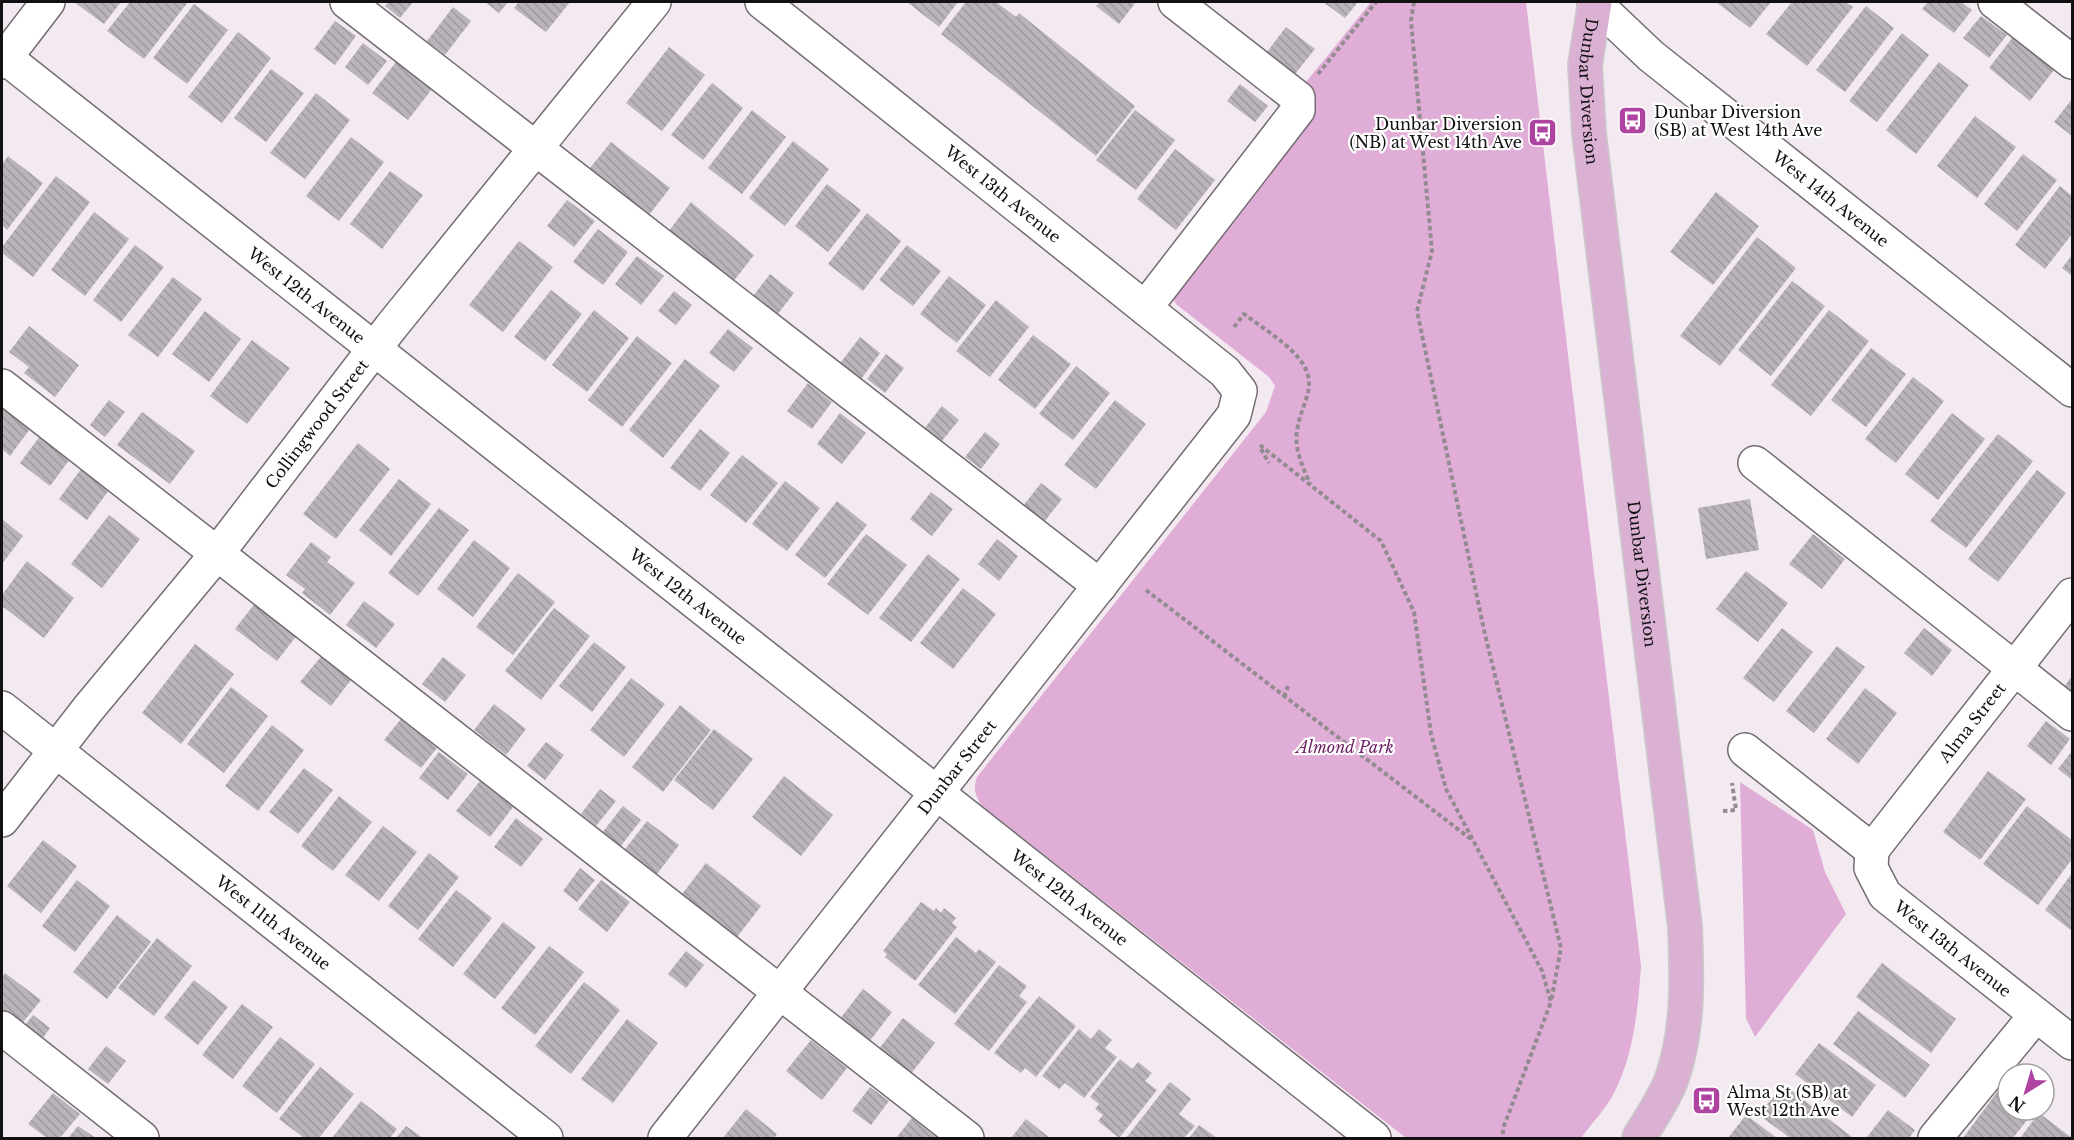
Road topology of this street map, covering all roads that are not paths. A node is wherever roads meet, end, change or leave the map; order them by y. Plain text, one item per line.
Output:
1 (48, 2) edge
2 (347, 2) edge
3 (654, 2) edge
4 (762, 2) edge
5 (1175, 2) edge
6 (1595, 2) edge
7 (1995, 2) edge
8 (3, 58) edge
9 (2073, 63) edge
10 (538, 148) junction
11 (1145, 308) junction
12 (375, 348) junction
13 (2, 386) edge
14 (2073, 390) edge
15 (1240, 391) joint
16 (1755, 463) dead end
17 (216, 555) junction
18 (1101, 586) junction
19 (2073, 595) edge
20 (2014, 668) junction
21 (2, 708) edge
22 (2073, 714) edge
23 (55, 750) junction
24 (1738, 762) road end
25 (937, 795) junction
26 (2, 820) edge
27 (1872, 850) junction
28 (780, 992) junction
29 (2036, 1015) junction
30 (2, 1028) edge
31 (2073, 1044) edge
32 (142, 1138) edge
33 (546, 1138) edge
34 (665, 1138) edge
35 (968, 1138) edge
36 (1374, 1138) edge
37 (1639, 1138) edge
38 (1935, 1138) edge

1 - 8 street
2 - 10 street
3 - 10 street, Collingwood Street
4 - 11 street, West 13th Avenue
5 - 11 street
6 - 14 street, West 14th Avenue
6 - 37 main road, Dunbar Diversion
7 - 9 street
8 - 12 street, West 12th Avenue
10 - 12 street, Collingwood Street
10 - 18 street
11 - 15 street, West 13th Avenue
12 - 17 street, Collingwood Street
12 - 25 street, West 12th Avenue
13 - 17 street
15 - 18 street, Dunbar Street
16 - 20 street
17 - 23 street, Collingwood Street
17 - 28 street
18 - 25 street, Dunbar Street
19 - 20 street, Alma Street
20 - 22 street
20 - 27 street, Alma Street
21 - 23 street, West 11th Avenue
23 - 26 street, Collingwood Street
23 - 33 street, West 11th Avenue
24 - 27 street
25 - 28 street, Dunbar Street
25 - 36 street, West 12th Avenue
27 - 29 street, West 13th Avenue
28 - 34 street, Dunbar Street
28 - 35 street
29 - 31 street, West 13th Avenue
29 - 38 street
30 - 32 street

